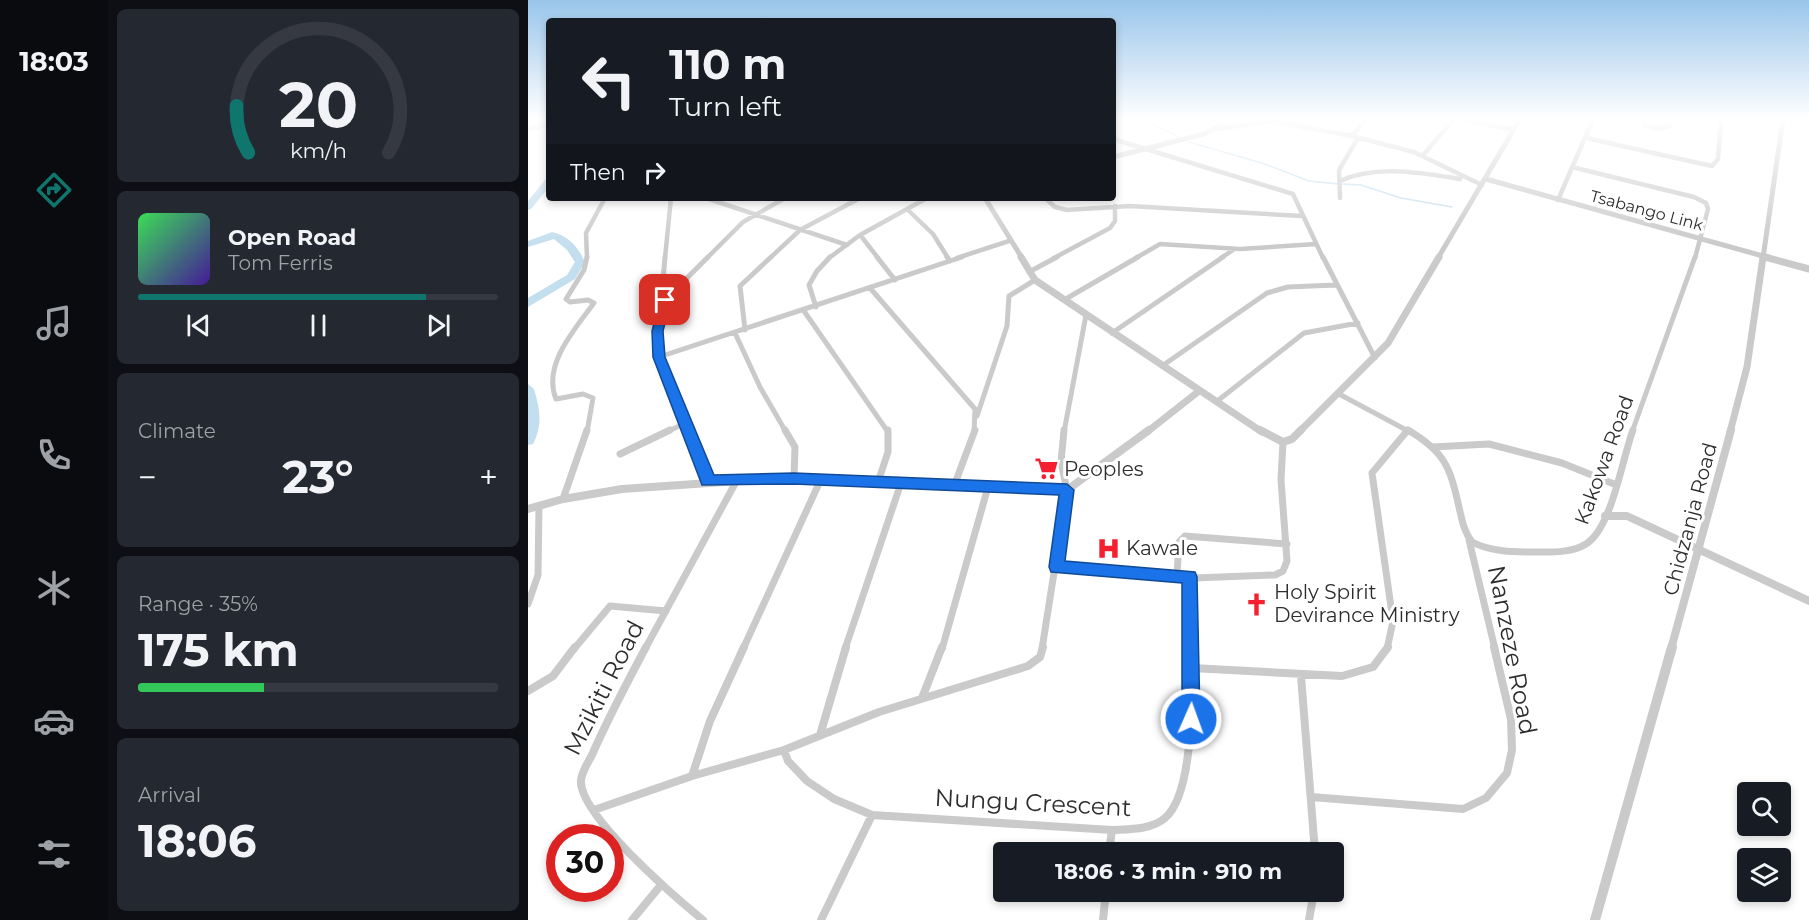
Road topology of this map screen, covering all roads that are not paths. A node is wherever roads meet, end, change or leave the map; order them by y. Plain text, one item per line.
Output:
1 (1188, 162) edge
2 (1343, 162) edge
3 (1436, 162) edge
4 (1496, 162) edge
5 (1574, 162) edge
6 (1685, 162) edge
7 (1715, 162) edge
8 (1778, 162) edge
9 (1572, 167) junction
10 (1340, 181) junction
11 (1474, 182) junction
12 (1484, 182) junction
13 (1340, 198) dead end
14 (1558, 200) junction
15 (603, 201) edge
16 (672, 201) edge
17 (719, 201) edge
18 (780, 201) edge
19 (854, 201) edge
20 (922, 201) edge
21 (987, 201) edge
22 (1049, 201) edge
23 (1115, 206) junction
24 (908, 210) junction
25 (756, 214) junction
26 (1302, 216) junction
27 (800, 230) junction
28 (861, 236) junction
29 (1701, 239) junction
30 (1009, 241) junction
31 (1316, 244) junction
32 (847, 245) junction
33 (1239, 249) junction
34 (1765, 256) junction
35 (951, 261) junction
36 (1809, 269) edge
37 (1029, 272) junction
38 (895, 280) junction
39 (1035, 280) junction
40 (1336, 285) junction
41 (870, 288) junction
42 (665, 300) junction
43 (1064, 300) junction
44 (816, 307) junction
45 (804, 311) junction
46 (1086, 315) junction
47 (1358, 323) junction
48 (745, 330) junction
49 (735, 333) junction
50 (1112, 333) junction
51 (659, 357) junction
52 (1375, 358) junction
53 (1162, 366) junction
54 (1198, 391) junction
55 (1339, 394) junction
56 (1216, 402) junction
57 (977, 416) junction
58 (685, 423) junction
59 (1407, 431) junction
60 (1283, 442) junction
61 (1432, 447) junction
62 (620, 454) dead end
63 (794, 478) junction
64 (821, 479) junction
65 (737, 480) junction
66 (707, 481) junction
67 (878, 482) junction
68 (901, 483) junction
69 (1614, 484) junction
70 (954, 486) junction
71 (988, 487) junction
72 (1067, 490) junction
73 (563, 499) junction
74 (539, 506) junction
75 (528, 509) edge
76 (1605, 516) junction
77 (1469, 540) junction
78 (1287, 544) junction
79 (1699, 551) junction
80 (1056, 567) junction
81 (1177, 575) junction
82 (1189, 577) junction
83 (1809, 602) edge
84 (528, 604) edge
85 (666, 611) junction
86 (1192, 668) junction
87 (1301, 676) junction
88 (528, 691) edge
89 (922, 698) junction
90 (820, 735) junction
91 (784, 750) junction
92 (692, 776) junction
93 (1311, 797) junction
94 (594, 810) junction
95 (872, 815) junction
96 (1112, 830) junction
97 (1111, 842) edge
98 (1313, 842) edge
99 (661, 885) junction
100 (1105, 902) edge
101 (1312, 902) edge
102 (632, 920) edge
103 (703, 920) edge
104 (821, 920) edge
105 (1103, 920) edge
106 (1309, 920) edge
107 (1595, 920) edge

1 - 26 street
2 - 10 street
3 - 11 street
4 - 12 street
5 - 9 street
6 - 7 street
8 - 34 street, Chidzanja Road
9 - 14 street
9 - 29 street, Kakowa Road
10 - 11 street
10 - 13 street
11 - 12 street
12 - 14 street, Tsabango Link
12 - 52 street
14 - 29 street, Tsabango Link
15 - 73 street
16 - 42 street
17 - 25 street
18 - 25 street
19 - 27 street
20 - 24 street
21 - 30 street
22 - 23 street
23 - 26 street
23 - 37 street
24 - 28 street
24 - 35 street
25 - 27 street
25 - 42 street
26 - 31 street
27 - 32 street
27 - 48 street
28 - 32 street
28 - 38 street
29 - 34 street, Tsabango Link
29 - 69 street, Kakowa Road
30 - 35 street
30 - 37 street
31 - 33 street
31 - 40 street
32 - 44 street
33 - 43 street
33 - 50 street
34 - 36 street, Tsabango Link
34 - 79 street, Chidzanja Road
35 - 38 street
37 - 39 street
38 - 41 street
39 - 43 street
39 - 57 street
40 - 47 street
40 - 53 street
41 - 44 street
41 - 57 street
42 - 51 street
43 - 46 street
44 - 45 street
45 - 48 street
45 - 67 street
46 - 50 street
46 - 72 street
47 - 52 street
47 - 56 street
48 - 49 street
49 - 51 street
49 - 63 street
50 - 53 street
51 - 58 street
52 - 55 street
53 - 54 street
54 - 56 street
54 - 72 street
55 - 59 street
55 - 60 street
56 - 60 street
57 - 70 street
58 - 62 street
58 - 66 street
59 - 61 street
59 - 87 street
60 - 78 street
61 - 69 street
61 - 77 street
63 - 64 street
63 - 65 street
64 - 67 street
64 - 92 street
65 - 66 street
65 - 85 street, Mzikiti Road
66 - 73 street
67 - 68 street
68 - 70 street
68 - 90 street
69 - 76 street, Kakowa Road
70 - 71 street
71 - 72 street
71 - 89 street
72 - 80 street
73 - 74 street
74 - 75 street
74 - 84 street
76 - 77 street, Kakowa Road
76 - 79 street
77 - 93 street, Nanzeze Road
78 - 81 street
78 - 82 street
79 - 83 street
79 - 107 street, Chidzanja Road
80 - 81 street
80 - 89 street
81 - 82 street
82 - 86 street, Nungu Crescent
85 - 88 street
85 - 94 street, Mzikiti Road
86 - 87 street
86 - 96 street, Nungu Crescent
87 - 93 street
89 - 90 street
90 - 91 street
91 - 92 street
91 - 95 street, Nungu Crescent
92 - 94 street
93 - 98 street
94 - 99 street, Mzikiti Road
95 - 96 street, Nungu Crescent
95 - 104 street
96 - 97 street
99 - 102 street
99 - 103 street, Mzikiti Road
100 - 105 street
101 - 106 street

